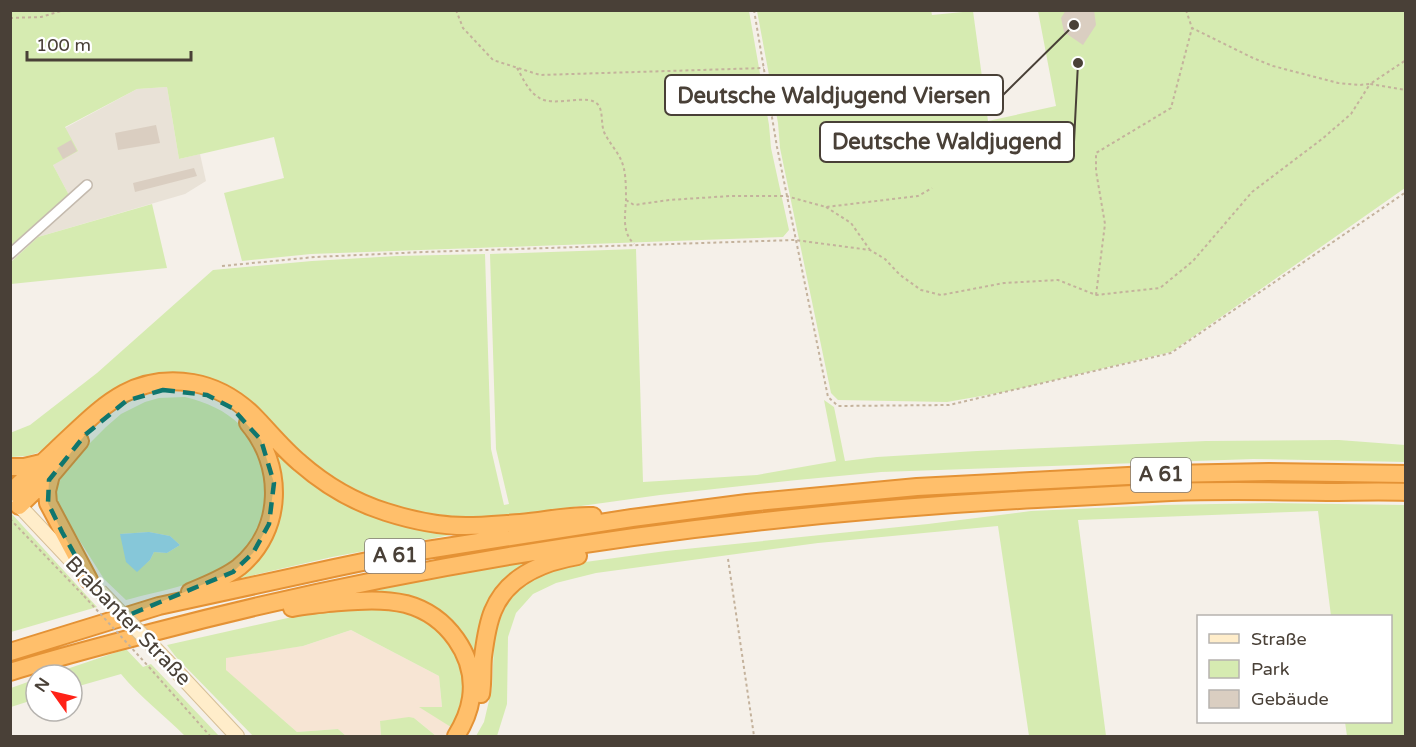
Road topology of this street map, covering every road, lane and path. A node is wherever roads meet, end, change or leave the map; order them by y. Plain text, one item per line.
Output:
1 (64, 10) edge
2 (456, 10) edge
3 (754, 10) edge
4 (1186, 10) edge
5 (10, 18) edge
6 (1192, 28) junction
7 (1406, 60) edge
8 (517, 68) junction
9 (764, 68) junction
10 (1370, 84) junction
11 (1406, 90) edge
12 (87, 185) dead end
13 (932, 188) dead end
14 (1406, 192) edge
15 (786, 196) junction
16 (626, 200) junction
17 (826, 207) junction
18 (795, 240) junction
19 (635, 245) junction
20 (870, 250) junction
21 (10, 254) edge
22 (222, 266) dead end
23 (1096, 295) junction
24 (10, 467) edge
25 (47, 468) junction
26 (1406, 474) edge
27 (1406, 492) edge
28 (13, 503) edge
29 (632, 518) junction
30 (669, 532) junction
31 (728, 559) dead end
32 (91, 589) junction
33 (159, 606) junction
34 (234, 610) junction
35 (10, 652) edge
36 (10, 672) edge
37 (210, 736) edge
38 (237, 736) edge
39 (456, 736) edge
40 (465, 736) edge
41 (754, 736) edge

1 - 5 path
2 - 8 path
3 - 9 path
4 - 6 path
6 - 10 path
6 - 23 path
7 - 10 path
8 - 9 path
8 - 16 path
9 - 15 path
10 - 11 path
10 - 23 path
12 - 21 street
13 - 17 path
14 - 18 path
15 - 16 path
15 - 17 path
15 - 18 path
16 - 19 path
17 - 20 path
18 - 19 path
18 - 20 path
19 - 22 path
20 - 23 path
24 - 25 highway
25 - 28 highway
25 - 29 highway
25 - 32 highway
25 - 33 highway
26 - 29 highway, A 61
27 - 30 highway, A 61
28 - 32 main road, Brabanter Straße
28 - 32 path
29 - 33 highway, A 61
30 - 34 highway, A 61
30 - 40 highway
31 - 41 path
32 - 37 path, bridge
32 - 38 main road, Brabanter Straße, bridge
33 - 35 highway, A 61
34 - 36 highway, A 61
34 - 39 highway

